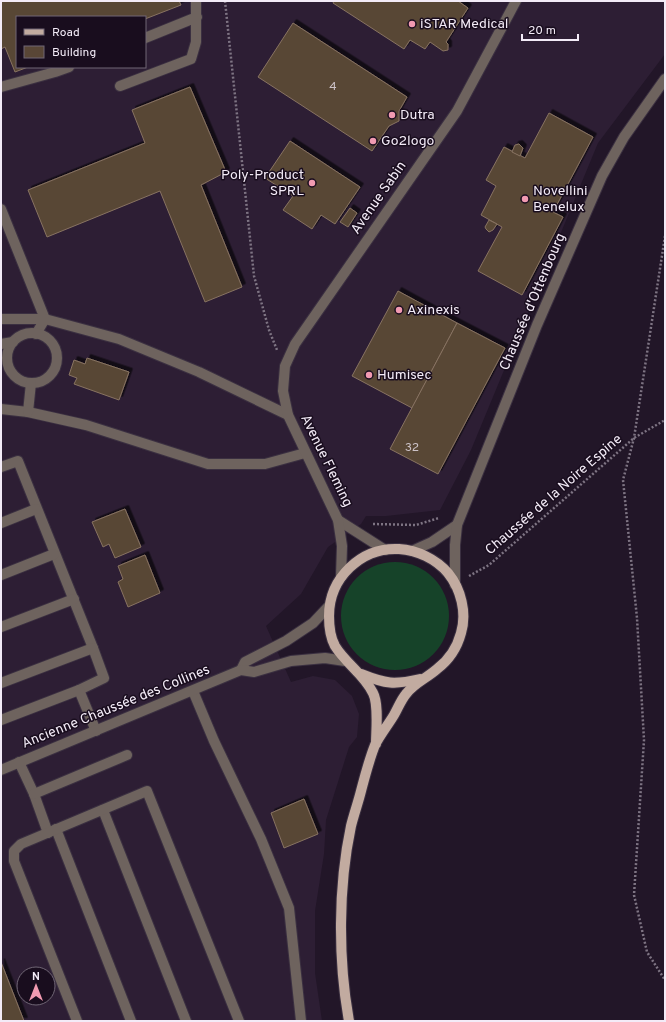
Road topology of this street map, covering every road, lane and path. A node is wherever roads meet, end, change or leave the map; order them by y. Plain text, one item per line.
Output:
1 (196, 1) edge
2 (225, 1) edge
3 (516, 1) edge
4 (197, 17) junction
5 (146, 38) edge
6 (66, 68) edge
7 (665, 78) edge
8 (120, 86) dead end
9 (1, 87) edge
10 (1, 209) edge
11 (665, 236) edge
12 (44, 319) junction
13 (1, 320) edge
14 (36, 334) junction
15 (13, 342) junction
16 (1, 344) edge
17 (285, 366) junction
18 (6, 371) edge
19 (31, 383) junction
20 (1, 409) edge
21 (15, 410) junction
22 (28, 412) junction
23 (288, 415) junction
24 (1, 417) edge
25 (665, 420) edge
26 (634, 438) junction
27 (305, 453) junction
28 (1, 468) edge
29 (36, 508) junction
30 (338, 520) junction
31 (1, 522) edge
32 (368, 523) dead end
33 (458, 525) junction
34 (385, 550) junction
35 (412, 551) junction
36 (54, 554) junction
37 (1, 575) edge
38 (341, 577) junction
39 (456, 585) junction
40 (74, 599) junction
41 (329, 606) junction
42 (1, 627) edge
43 (93, 648) junction
44 (345, 661) junction
45 (241, 670) junction
46 (361, 674) junction
47 (423, 678) junction
48 (1, 683) edge
49 (78, 690) junction
50 (193, 691) junction
51 (1, 720) edge
52 (96, 731) junction
53 (376, 744) junction
54 (127, 755) dead end
55 (20, 762) junction
56 (1, 770) edge
57 (34, 794) junction
58 (103, 810) junction
59 (52, 831) junction
60 (665, 980) edge
61 (77, 1021) edge
62 (132, 1021) edge
63 (186, 1021) edge
64 (239, 1021) edge
65 (301, 1021) edge
66 (349, 1021) edge

1 - 4 street
2 - 17 path
3 - 17 street, Avenue Sabin
4 - 5 street
4 - 8 street
6 - 9 street
7 - 33 street, Chaussée d'Ottenbourg
10 - 12 street
11 - 26 path
12 - 13 street
12 - 14 street
12 - 23 street
14 - 15 street
14 - 19 street
15 - 16 street
15 - 18 street
17 - 23 street, Avenue Sabin
18 - 19 street
19 - 22 street
20 - 21 street
21 - 22 street
21 - 24 street
22 - 27 street
23 - 27 street, Avenue Fleming
25 - 26 path, Chaussée de la Noire Espine
26 - 39 path, Chaussée de la Noire Espine
26 - 60 path
27 - 30 street, Avenue Fleming
28 - 29 street
29 - 31 street
29 - 36 street
30 - 34 street
30 - 38 street
32 - 33 path
33 - 35 street, Chaussée d'Ottenbourg
33 - 39 street, Chaussée d'Ottenbourg
34 - 35 main road, Chaussée d'Ottenbourg
34 - 38 main road, Chaussée d'Ottenbourg
35 - 39 main road, Chaussée d'Ottenbourg
36 - 37 street
36 - 40 street
38 - 41 main road, Chaussée d'Ottenbourg
39 - 47 main road, Chaussée d'Ottenbourg
40 - 42 street
40 - 43 street
41 - 44 main road, Chaussée d'Ottenbourg
41 - 45 street, Ancienne Chaussée des Collines
43 - 48 street
43 - 49 street
44 - 45 street, Ancienne Chaussée des Collines
44 - 46 main road, Chaussée d'Ottenbourg
45 - 50 street, Ancienne Chaussée des Collines
46 - 47 main road, Chaussée d'Ottenbourg
46 - 53 main road, Chaussée d'Ottenbourg
47 - 53 main road, Chaussée d'Ottenbourg
49 - 51 street
49 - 52 street
50 - 52 street, Ancienne Chaussée des Collines
50 - 65 street
52 - 55 street, Ancienne Chaussée des Collines
53 - 66 main road, Chaussée d'Ottenbourg
54 - 57 street
55 - 56 street, Ancienne Chaussée des Collines
55 - 57 street
57 - 59 street
58 - 59 street
58 - 63 street
58 - 64 street
59 - 61 street
59 - 62 street

